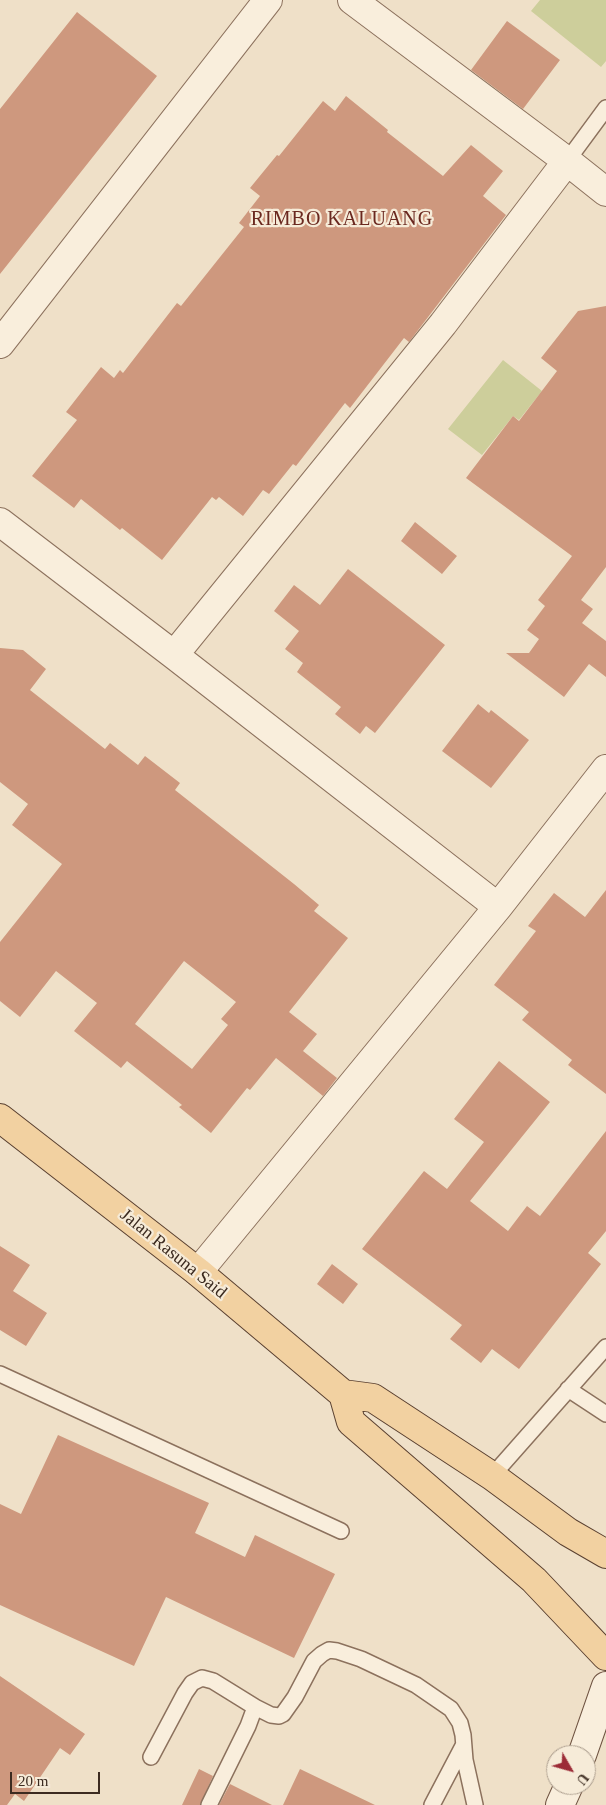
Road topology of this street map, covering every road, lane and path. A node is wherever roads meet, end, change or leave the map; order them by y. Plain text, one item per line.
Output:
1 (268, 0) edge
2 (352, 0) edge
3 (606, 108) edge
4 (567, 161) junction
5 (606, 192) edge
6 (0, 344) edge
7 (0, 522) edge
8 (174, 655) junction
9 (606, 769) edge
10 (498, 907) junction
11 (0, 1118) edge
12 (198, 1272) junction
13 (606, 1347) edge
14 (0, 1374) edge
15 (568, 1389) junction
16 (344, 1394) junction
17 (606, 1414) edge
18 (492, 1476) junction
19 (341, 1531) dead end
20 (606, 1554) edge
21 (606, 1656) edge
22 (606, 1686) edge
23 (255, 1707) junction
24 (585, 1745) edge
25 (463, 1746) junction
26 (151, 1757) dead end
27 (209, 1805) edge
28 (432, 1805) edge
29 (475, 1805) edge

1 - 6 street
2 - 4 street
3 - 4 lane
4 - 5 street
4 - 8 street
7 - 8 street
8 - 10 street
9 - 10 street
10 - 12 street
11 - 12 main road, Jalan Rasuna Said
12 - 16 main road, Jalan Rasuna Said
13 - 15 lane
14 - 19 lane
15 - 17 lane
15 - 18 lane
16 - 18 main road
16 - 21 main road
18 - 20 main road
22 - 24 street
23 - 25 lane
23 - 26 lane
23 - 27 lane
25 - 28 lane
25 - 29 lane

